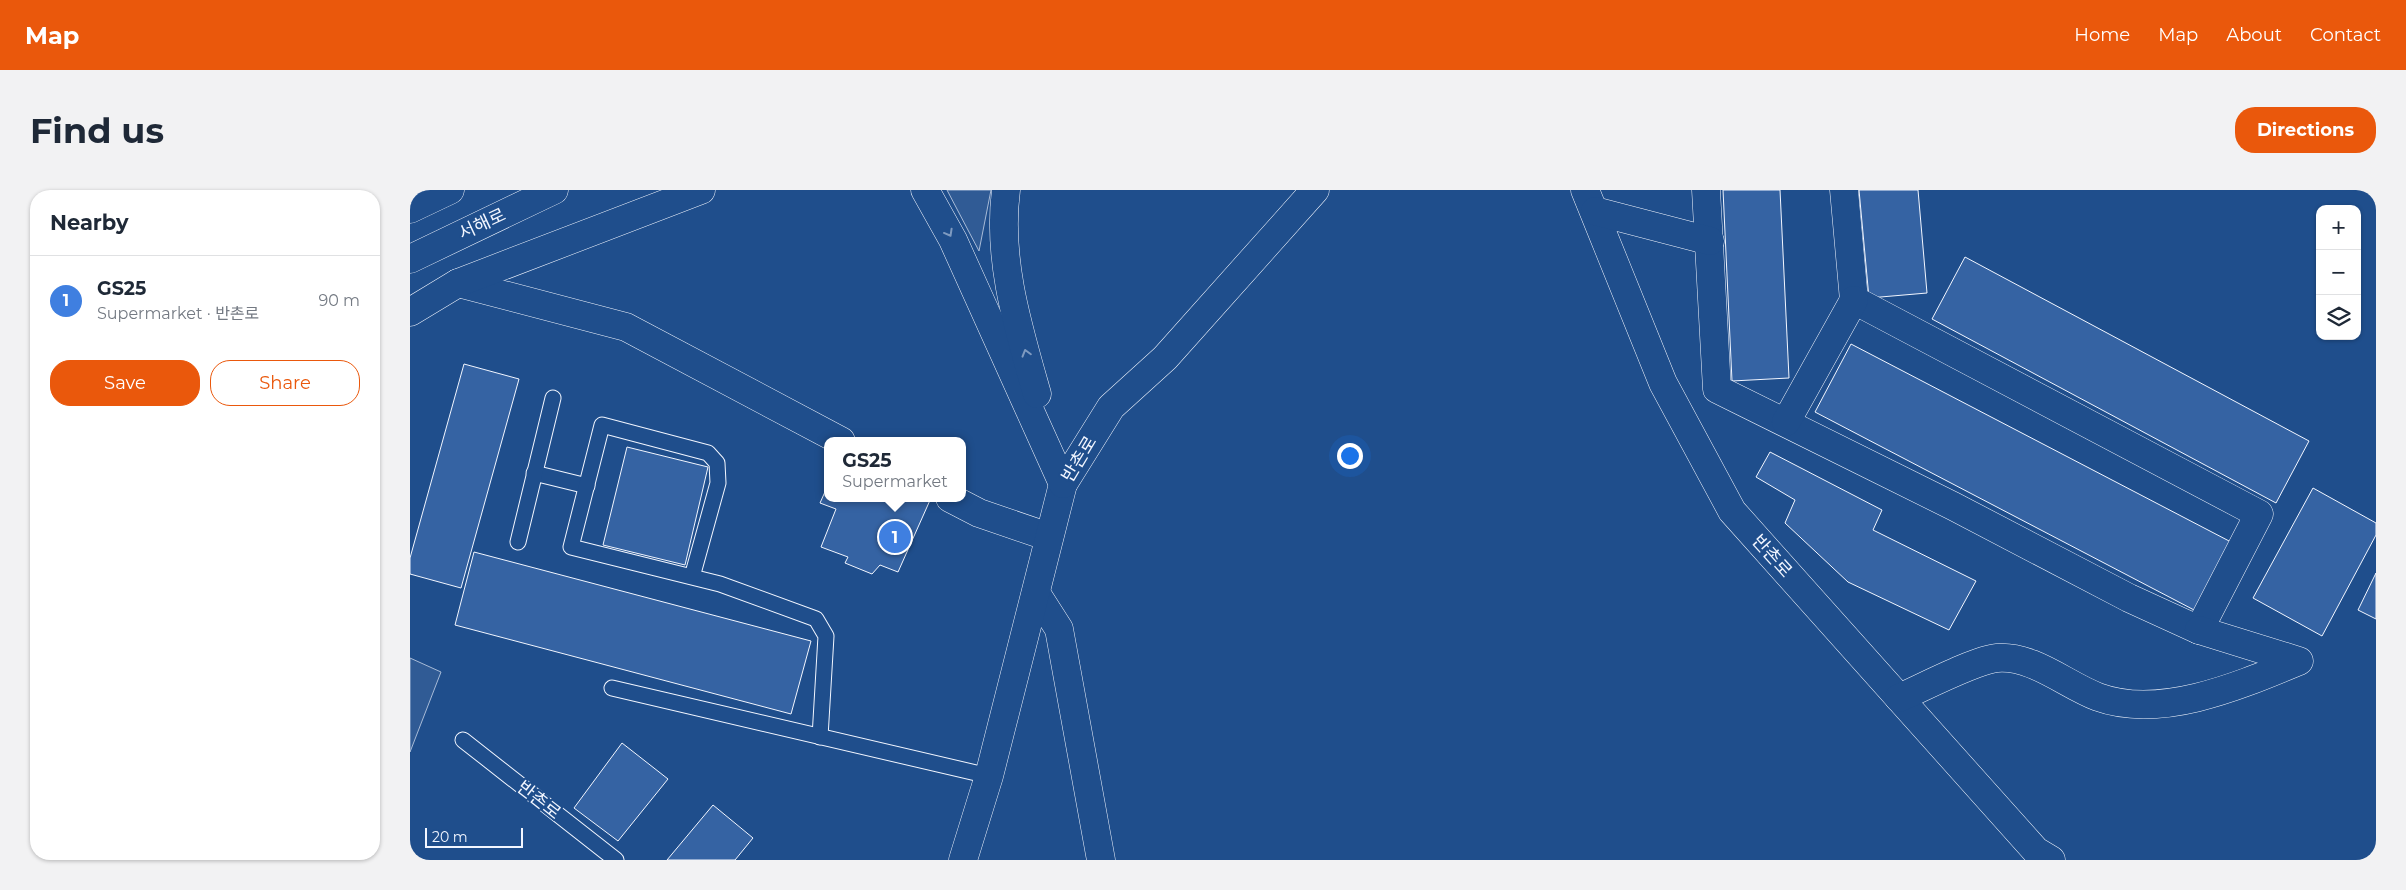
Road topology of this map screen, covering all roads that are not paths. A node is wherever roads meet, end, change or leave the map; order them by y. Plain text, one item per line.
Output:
1 (450, 190) edge
2 (554, 190) edge
3 (701, 190) edge
4 (925, 190) edge
5 (1006, 190) edge
6 (1315, 190) edge
7 (1706, 190) edge
8 (1844, 190) edge
9 (1590, 200) edge
10 (410, 210) edge
11 (1710, 240) junction
12 (410, 259) edge
13 (458, 283) junction
14 (1854, 300) junction
15 (410, 312) edge
16 (553, 398) dead end
17 (1786, 422) junction
18 (833, 437) edge
19 (534, 473) junction
20 (1063, 484) junction
21 (588, 486) junction
22 (958, 502) edge
23 (1049, 537) junction
24 (518, 542) dead end
25 (692, 577) junction
26 (1036, 593) junction
27 (2199, 630) junction
28 (612, 688) dead end
29 (1899, 698) junction
30 (820, 736) junction
31 (463, 740) dead end
32 (989, 776) junction
33 (616, 860) edge
34 (963, 860) edge
35 (1101, 860) edge
36 (2051, 860) edge

1 - 10 main road
2 - 12 main road, 서해로
3 - 13 main road
4 -> 20 main road
20 -> 5 main road
6 - 20 main road, 반촌로
7 - 11 main road
8 - 14 main road
9 - 11 main road
9 - 29 main road, 반촌로
11 - 17 main road
13 - 15 main road
13 - 18 main road
14 - 17 main road
14 - 27 main road
16 - 19 lane
17 - 27 main road
19 - 21 lane
19 - 24 lane
20 - 23 main road, 반촌로
21 - 25 lane
21 - 25 lane
22 - 23 main road
23 - 26 main road, 반촌로
25 - 30 lane
26 - 32 main road, 반촌로
26 - 35 main road
27 - 29 main road
28 - 30 lane
29 - 36 main road, 반촌로
30 - 32 lane
31 - 33 lane, 반촌로
32 - 34 main road, 반촌로

